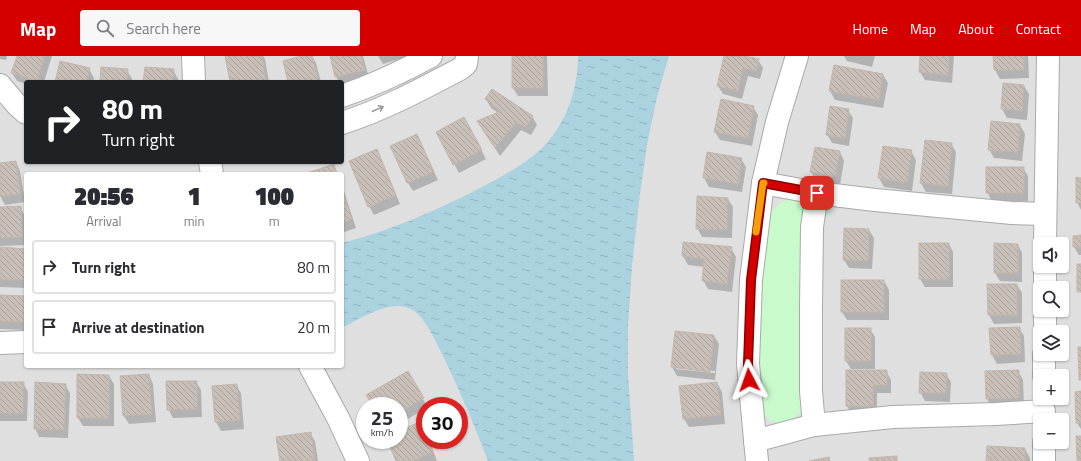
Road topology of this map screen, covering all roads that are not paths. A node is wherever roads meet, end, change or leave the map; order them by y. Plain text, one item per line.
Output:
1 (193, 56) edge
2 (431, 56) edge
3 (467, 56) edge
4 (797, 56) edge
5 (1048, 56) edge
6 (194, 80) edge
7 (0, 85) edge
8 (344, 95) edge
9 (14, 108) edge
10 (344, 122) edge
11 (763, 183) junction
12 (817, 193) junction
13 (1044, 214) junction
14 (1045, 237) edge
15 (24, 342) edge
16 (0, 343) edge
17 (311, 368) edge
18 (1044, 410) edge
19 (814, 425) junction
20 (1044, 449) edge
21 (756, 451) edge
22 (358, 461) edge
23 (1044, 461) edge

1 - 6 street
2 - 8 street
10 -> 3 street
4 - 11 street
5 - 13 street
7 - 9 street
11 - 12 street
11 - 21 street
12 - 13 street
12 - 19 street
13 - 14 street
15 - 16 street
17 - 22 street
18 - 19 street
19 - 21 street
20 - 23 street

